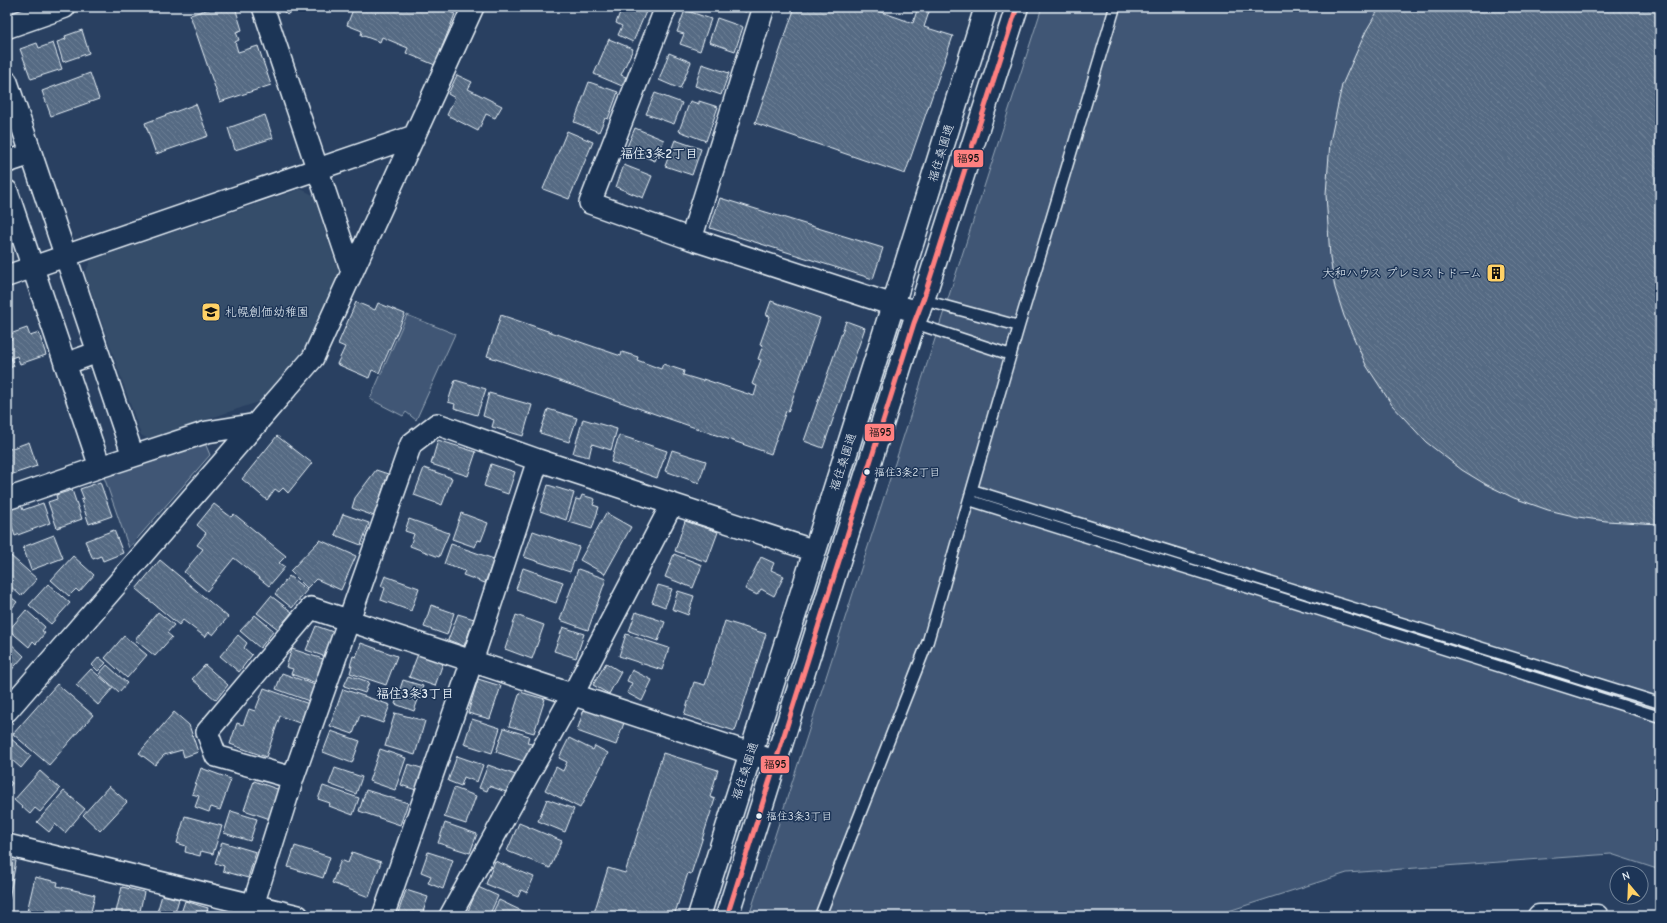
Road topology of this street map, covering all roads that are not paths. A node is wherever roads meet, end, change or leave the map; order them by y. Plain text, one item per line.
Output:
1 (64, 7) edge
2 (262, 7) edge
3 (473, 7) edge
4 (666, 7) edge
5 (764, 7) edge
6 (986, 7) edge
7 (1115, 7) edge
8 (1012, 8) edge
9 (7, 27) edge
10 (7, 82) edge
11 (414, 136) junction
12 (31, 154) junction
13 (7, 162) edge
14 (317, 168) junction
15 (7, 191) edge
16 (691, 239) junction
17 (65, 255) junction
18 (32, 267) junction
19 (352, 272) junction
20 (7, 276) edge
21 (894, 305) junction
22 (919, 312) junction
23 (1019, 326) junction
24 (98, 352) junction
25 (1011, 355) junction
26 (65, 364) junction
27 (257, 424) junction
28 (133, 456) junction
29 (538, 460) junction
30 (100, 466) junction
31 (972, 490) junction
32 (7, 499) edge
33 (969, 500) junction
34 (672, 504) junction
35 (814, 551) junction
36 (350, 620) junction
37 (472, 661) junction
38 (572, 694) junction
39 (1660, 703) edge
40 (7, 710) edge
41 (1660, 716) edge
42 (751, 754) junction
43 (777, 762) junction
44 (293, 778) junction
45 (7, 845) edge
46 (242, 907) edge
47 (298, 916) edge
48 (383, 916) edge
49 (450, 916) edge
50 (699, 916) edge
51 (727, 916) edge
52 (820, 916) edge
53 (1539, 916) edge
54 (1597, 916) edge

1 - 9 main road
2 - 14 street
3 - 11 street
4 - 16 street
5 - 16 street
6 - 21 main road, 福住桑園通
7 - 23 lane
8 - 22 main road
10 - 12 street
11 - 14 street
11 - 19 street
12 - 13 street
12 - 17 street
14 - 17 street
14 - 19 street
15 - 18 street
16 - 21 street
17 - 18 street
17 - 24 street
18 - 20 street
18 - 26 street
19 - 27 street
21 - 22 street
21 - 35 main road, 福住桑園通
22 - 23 lane
22 - 25 lane
22 - 43 main road
23 - 25 lane
24 - 26 street
24 - 28 street
25 - 31 lane
26 - 30 street
27 - 28 street
27 - 40 street
28 - 30 street
29 - 34 street
29 - 36 street
29 - 37 street
30 - 32 street
31 - 33 lane
31 - 39 lane
33 - 41 lane
33 - 52 lane
34 - 35 street
34 - 38 street
35 - 42 main road, 福住桑園通
36 - 37 street
36 - 44 street
36 - 44 street
37 - 38 street
37 - 48 street
38 - 42 street
38 - 49 street
42 - 43 street
42 - 50 main road, 福住桑園通
43 - 51 main road
44 - 46 street
45 - 46 street
46 - 47 street
53 - 54 main road

